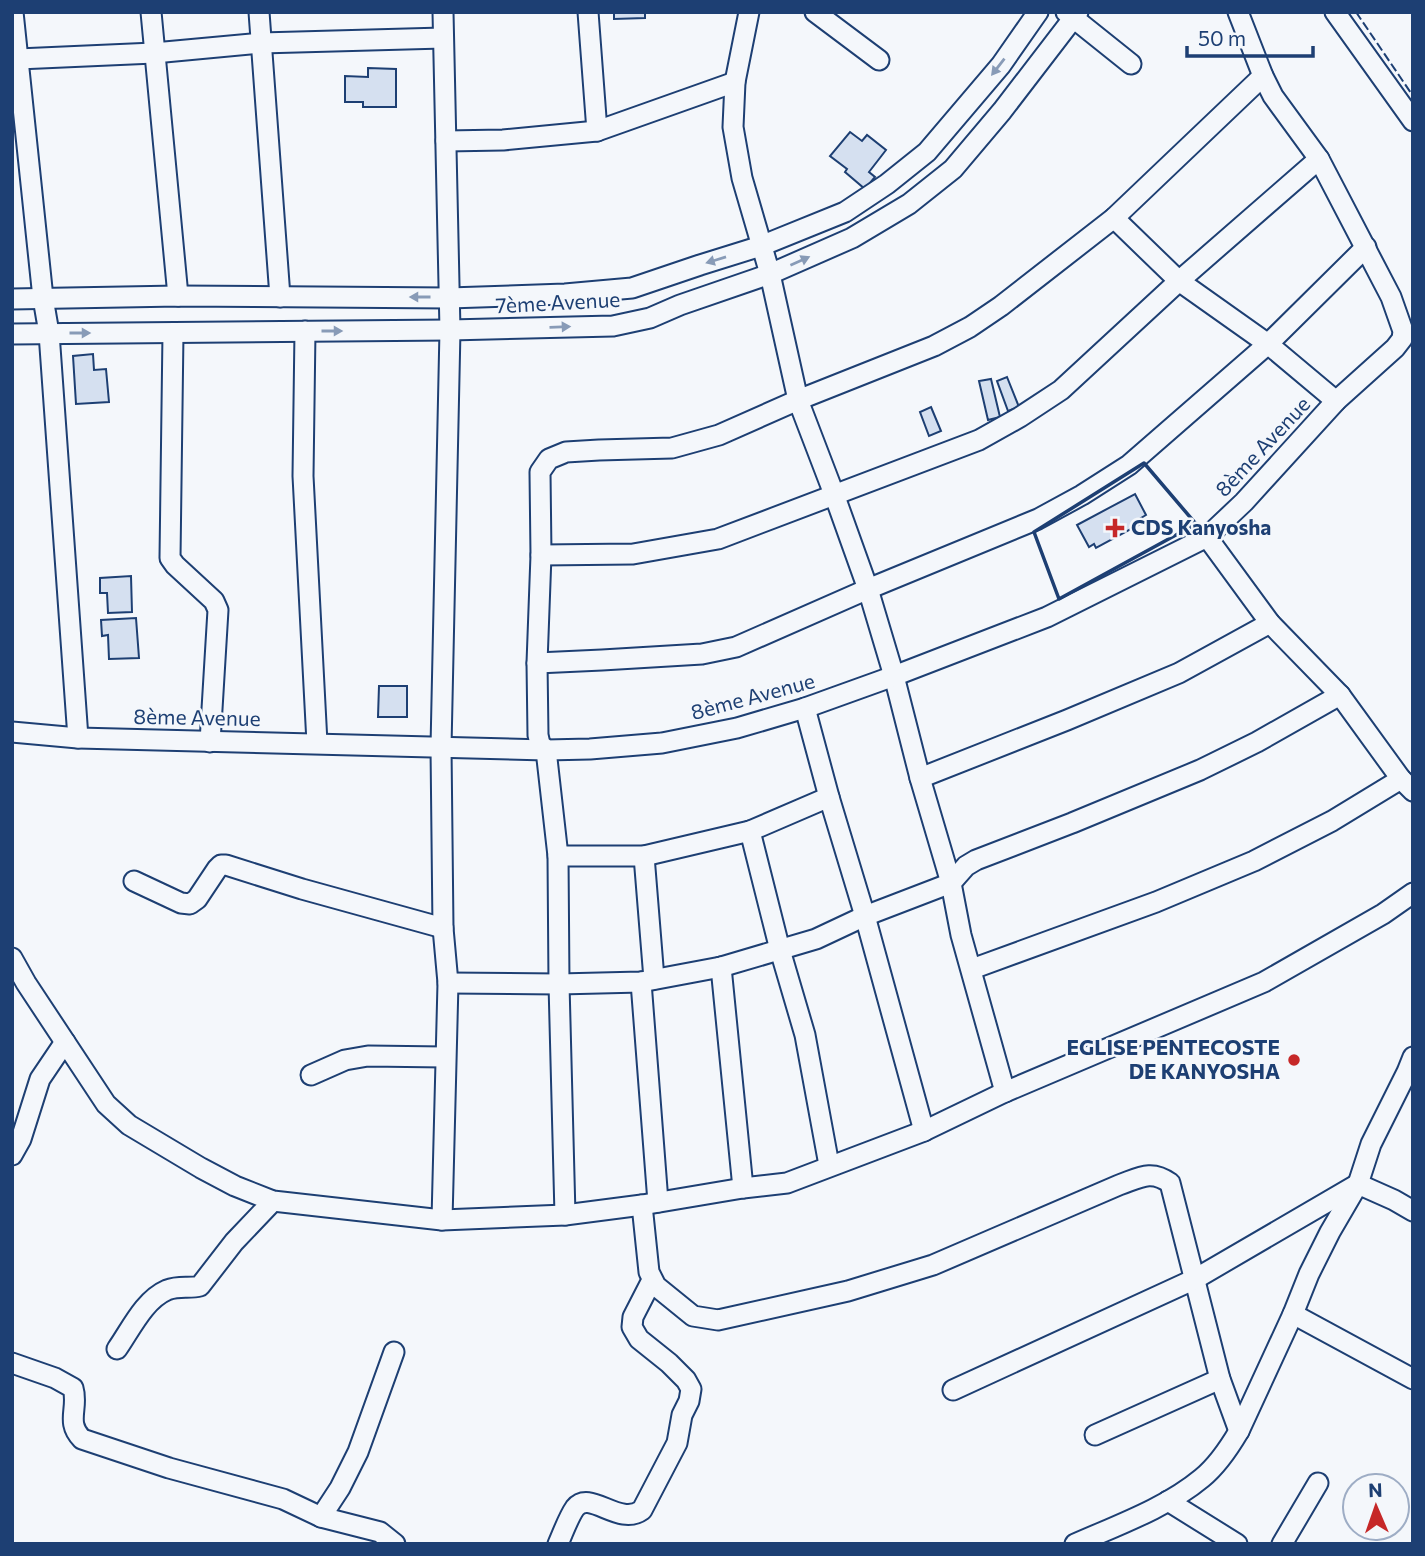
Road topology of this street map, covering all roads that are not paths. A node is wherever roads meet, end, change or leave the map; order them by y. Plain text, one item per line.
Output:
1 (13, 12) edge
2 (151, 12) edge
3 (259, 12) edge
4 (443, 12) edge
5 (588, 12) edge
6 (749, 12) edge
7 (815, 12) edge
8 (1038, 12) edge
9 (1238, 12) edge
10 (1335, 12) edge
11 (1073, 14) edge
12 (443, 38) junction
13 (261, 43) junction
14 (154, 53) junction
15 (18, 59) junction
16 (879, 60) dead end
17 (1130, 64) dead end
18 (1263, 76) junction
19 (735, 82) junction
20 (17, 86) edge
21 (1413, 121) edge
22 (597, 131) junction
23 (446, 141) junction
24 (1319, 159) junction
25 (1114, 218) junction
26 (761, 246) junction
27 (1366, 247) junction
28 (770, 274) junction
29 (1179, 281) junction
30 (178, 296) junction
31 (280, 297) junction
32 (43, 298) junction
33 (449, 298) junction
34 (12, 299) edge
35 (450, 330) junction
36 (305, 331) junction
37 (49, 332) junction
38 (173, 333) junction
39 (12, 334) edge
40 (1269, 344) junction
41 (798, 400) junction
42 (1336, 401) junction
43 (834, 494) junction
44 (1207, 537) junction
45 (541, 555) junction
46 (868, 589) junction
47 (1270, 623) junction
48 (537, 663) junction
49 (894, 677) junction
50 (1339, 695) junction
51 (804, 708) junction
52 (12, 732) edge
53 (78, 738) junction
54 (210, 742) junction
55 (317, 743) junction
56 (441, 747) junction
57 (546, 750) junction
58 (920, 778) junction
59 (1407, 785) edge
60 (829, 797) junction
61 (750, 831) junction
62 (558, 856) junction
63 (644, 856) junction
64 (134, 881) dead end
65 (951, 883) junction
66 (1413, 893) edge
67 (866, 916) junction
68 (443, 928) junction
69 (780, 950) junction
70 (12, 958) edge
71 (720, 967) junction
72 (972, 969) junction
73 (648, 980) junction
74 (448, 983) junction
75 (559, 984) junction
76 (65, 1042) junction
77 (445, 1058) junction
78 (1411, 1068) edge
79 (311, 1075) dead end
80 (1004, 1093) junction
81 (923, 1131) junction
82 (12, 1155) edge
83 (830, 1165) junction
84 (1358, 1184) junction
85 (743, 1188) junction
86 (273, 1201) junction
87 (650, 1203) junction
88 (1413, 1211) edge
89 (565, 1216) junction
90 (442, 1220) junction
91 (1195, 1279) junction
92 (652, 1280) junction
93 (1293, 1314) junction
94 (117, 1349) dead end
95 (394, 1352) dead end
96 (12, 1363) edge
97 (1220, 1379) junction
98 (1413, 1380) edge
99 (953, 1390) dead end
100 (1239, 1431) junction
101 (1095, 1435) dead end
102 (1318, 1483) dead end
103 (1168, 1501) junction
104 (321, 1517) junction
105 (395, 1544) edge
106 (558, 1544) edge
107 (1075, 1544) edge
108 (1237, 1544) edge
109 (1282, 1544) edge

1 - 15 street
2 - 14 street
3 - 13 street
4 - 12 street
5 - 22 street
6 - 19 street
7 - 16 street
8 -> 26 street, 7ème Avenue
9 - 18 street
10 - 21 street
11 - 17 street
28 -> 11 street, 7ème Avenue
12 - 13 street
12 - 23 street
13 - 14 street
13 - 31 street
14 - 15 street
14 - 30 street
15 - 20 street
18 - 24 street
18 - 25 street
19 - 22 street
19 - 26 street
20 - 32 street
22 - 23 street
23 - 33 street
24 - 27 street
24 - 29 street
25 - 29 street
25 - 41 street
26 - 28 street
26 -> 33 street, 7ème Avenue
27 - 40 street
27 - 42 street, 8ème Avenue
35 -> 28 street, 7ème Avenue
28 - 41 street
29 - 40 street
29 - 43 street
30 - 31 street, 7ème Avenue
30 - 32 street, 7ème Avenue
33 -> 31 street, 7ème Avenue
32 - 34 street, 7ème Avenue
32 - 37 street
33 - 35 street
36 -> 35 street, 7ème Avenue
35 - 56 street
36 - 38 street, 7ème Avenue
36 - 55 street
37 -> 38 street, 7ème Avenue
37 - 39 street, 7ème Avenue
37 - 53 street
38 - 54 street
40 - 42 street
40 - 46 street
41 - 43 street
41 - 45 street
42 - 44 street, 8ème Avenue
43 - 45 street
43 - 46 street
44 - 47 street
44 - 49 street, 8ème Avenue
45 - 48 street
46 - 48 street
46 - 49 street
47 - 50 street
47 - 58 street
48 - 57 street
49 - 51 street, 8ème Avenue
49 - 58 street
50 - 59 street
50 - 65 street
51 - 57 street, 8ème Avenue
51 - 60 street
52 - 53 street, 8ème Avenue
53 - 54 street, 8ème Avenue
54 - 55 street, 8ème Avenue
55 - 56 street, 8ème Avenue
56 - 57 street, 8ème Avenue
56 - 68 street
57 - 62 street
58 - 65 street
59 - 72 street
60 - 61 street
60 - 67 street
61 - 63 street
61 - 69 street
62 - 63 street
62 - 75 street
63 - 73 street
64 - 68 street
65 - 67 street
65 - 72 street
66 - 80 street
67 - 69 street
67 - 81 street
68 - 74 street
69 - 71 street
69 - 83 street
70 - 76 street
71 - 73 street
71 - 85 street
72 - 80 street
73 - 75 street
73 - 87 street
74 - 75 street
74 - 77 street
75 - 89 street
76 - 82 street
76 - 86 street
77 - 79 street
77 - 90 street
78 - 84 street
80 - 81 street
81 - 83 street
83 - 85 street
84 - 88 street
84 - 91 street
84 - 93 street
85 - 87 street
86 - 90 street
86 - 94 street
87 - 89 street
87 - 92 street
89 - 90 street
91 - 92 street
91 - 97 street
91 - 99 street
92 - 106 street
93 - 98 street
93 - 100 street
95 - 104 street
96 - 104 street
97 - 100 street
97 - 101 street
100 - 103 street
102 - 109 street
103 - 107 street
103 - 108 street
104 - 105 street

